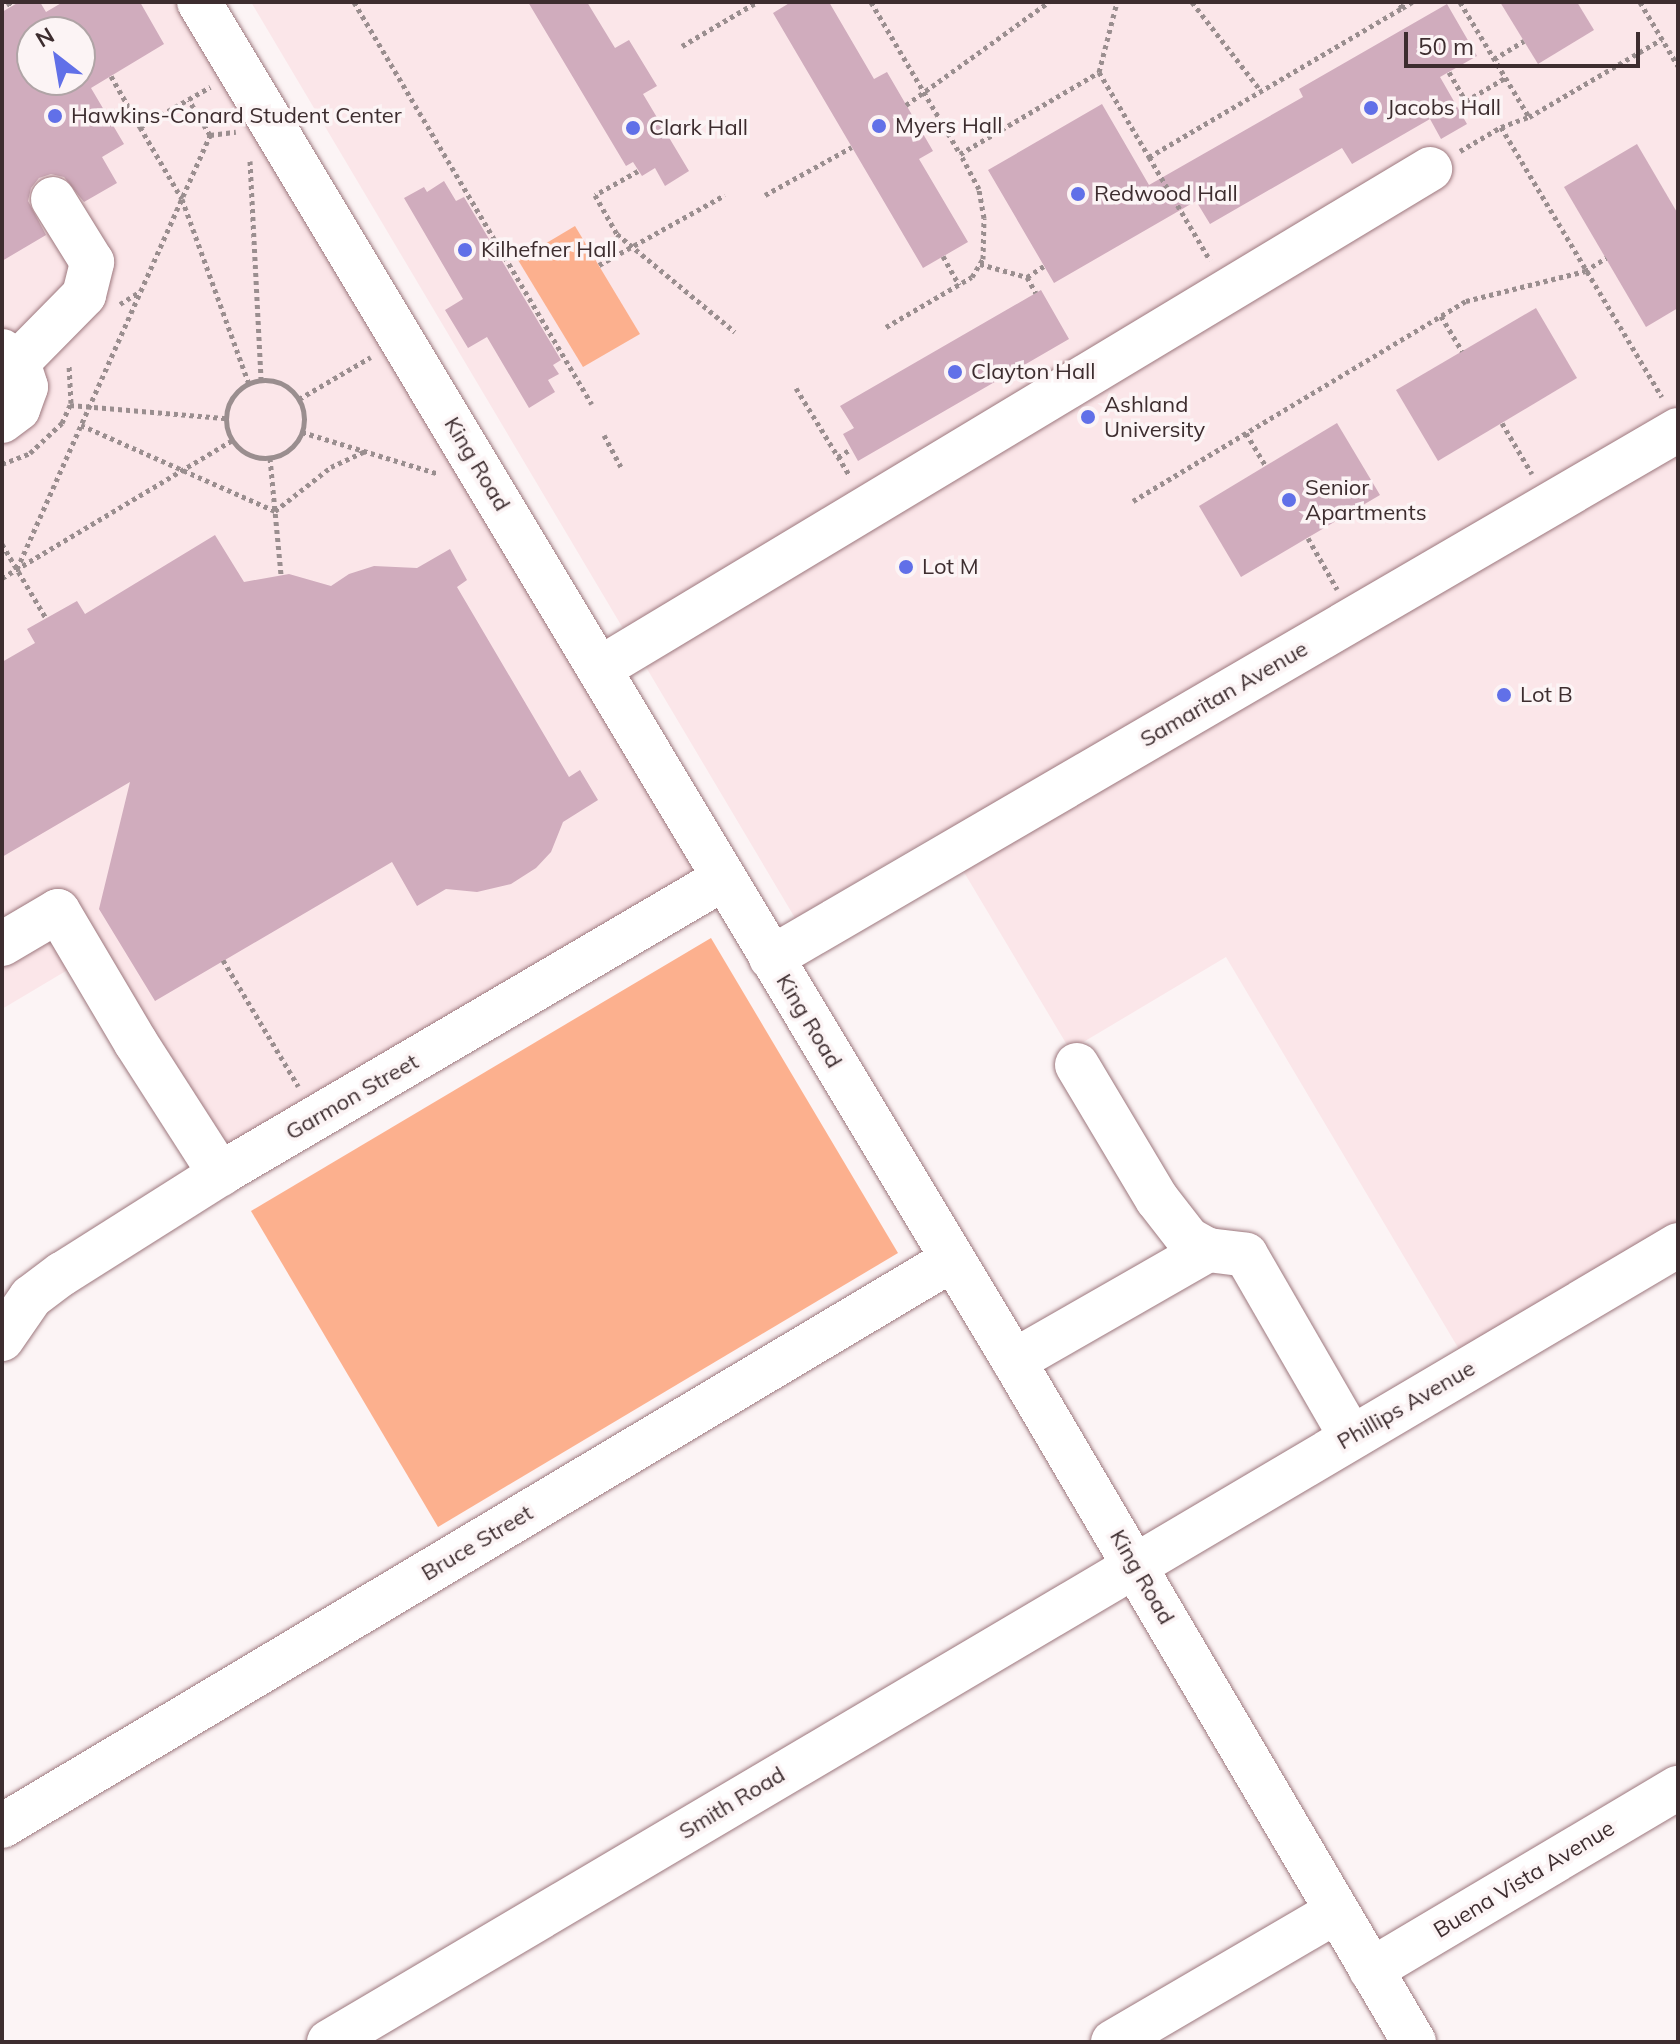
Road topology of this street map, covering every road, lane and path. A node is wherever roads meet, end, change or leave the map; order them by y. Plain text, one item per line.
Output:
1 (199, 2) edge
2 (354, 2) edge
3 (757, 2) edge
4 (871, 2) edge
5 (1049, 2) edge
6 (1117, 2) edge
7 (1192, 2) edge
8 (1412, 2) edge
9 (1460, 2) edge
10 (1640, 2) edge
11 (1400, 5) edge
12 (1662, 39) junction
13 (1524, 41) dead end
14 (682, 46) dead end
15 (1494, 59) junction
16 (1678, 66) edge
17 (1099, 72) junction
18 (1449, 72) dead end
19 (111, 76) dead end
20 (1505, 78) junction
21 (221, 81) dead end
22 (1261, 91) junction
23 (925, 94) junction
24 (189, 100) junction
25 (906, 105) dead end
26 (1529, 117) junction
27 (248, 125) dead end
28 (140, 127) junction
29 (1501, 127) junction
30 (210, 135) junction
31 (852, 147) dead end
32 (960, 154) junction
33 (249, 155) dead end
34 (1149, 157) junction
35 (1430, 169) joint
36 (638, 171) dead end
37 (725, 195) dead end
38 (765, 195) dead end
39 (53, 199) dead end
40 (182, 199) junction
41 (632, 248) junction
42 (943, 256) dead end
43 (1606, 258) dead end
44 (980, 264) junction
45 (599, 265) dead end
46 (1044, 266) dead end
47 (1585, 271) junction
48 (1027, 277) junction
49 (959, 285) junction
50 (142, 290) junction
51 (1228, 290) junction
52 (1036, 293) dead end
53 (109, 311) dead end
54 (1441, 316) junction
55 (886, 327) dead end
56 (735, 332) dead end
57 (381, 350) dead end
58 (1462, 351) dead end
59 (10, 356) edge
60 (69, 356) dead end
61 (261, 381) junction
62 (249, 384) junction
63 (796, 388) dead end
64 (299, 399) junction
65 (592, 404) dead end
66 (70, 405) junction
67 (90, 407) junction
68 (1671, 415) edge
69 (226, 418) junction
70 (2, 421) edge
71 (1502, 423) dead end
72 (81, 425) junction
73 (302, 432) junction
74 (1246, 433) junction
75 (604, 435) dead end
76 (233, 440) junction
77 (851, 449) dead end
78 (366, 451) junction
79 (838, 457) junction
80 (270, 458) junction
81 (2, 464) edge
82 (1266, 466) dead end
83 (621, 467) dead end
84 (183, 470) junction
85 (446, 476) dead end
86 (1133, 501) dead end
87 (1551, 504) junction
88 (868, 506) junction
89 (275, 511) junction
90 (1308, 538) dead end
91 (2, 544) edge
92 (17, 569) junction
93 (281, 574) dead end
94 (2, 578) edge
95 (46, 618) dead end
96 (1354, 619) junction
97 (599, 669) junction
98 (723, 879) junction
99 (2, 944) edge
100 (771, 958) junction
101 (223, 960) dead end
102 (1077, 1065) dead end
103 (299, 1087) dead end
104 (220, 1174) junction
105 (1678, 1245) edge
106 (1208, 1250) junction
107 (953, 1259) junction
108 (2, 1339) edge
109 (1014, 1361) junction
110 (1351, 1437) junction
111 (1135, 1565) junction
112 (1678, 1788) edge
113 (2, 1826) edge
114 (1337, 1911) junction
115 (1371, 1970) junction
116 (329, 2042) edge
117 (1113, 2042) edge
118 (1414, 2042) edge

1 - 97 street, King Road
2 - 65 path
3 - 14 path
4 - 23 path
5 - 23 path
6 - 17 path
7 - 22 path
8 - 11 path
9 - 15 path
10 - 12 path
11 - 22 path
12 - 16 path
12 - 26 path
13 - 15 path
15 - 20 path
17 - 32 path
17 - 34 path
18 - 20 path
19 - 28 path
20 - 26 path
21 - 24 path
22 - 34 path
23 - 25 path
23 - 32 path
24 - 28 path
24 - 30 path
26 - 29 path
27 - 30 path
28 - 40 path
29 - 35 path
29 - 47 path
30 - 40 path
31 - 38 path
32 - 44 path
33 - 61 path
34 - 51 path
35 - 51 street
36 - 41 path
37 - 41 path
39 - 59 street
40 - 50 path
40 - 62 path
41 - 45 path
41 - 56 path
42 - 49 path
43 - 47 path
44 - 48 path
44 - 49 path
46 - 48 path
47 - 54 path
47 - 68 path
48 - 52 path
49 - 55 path
50 - 53 path
50 - 67 path
51 - 88 street
54 - 58 path
54 - 74 path
57 - 64 path
59 - 70 street
60 - 66 path
61 - 62 path
61 - 64 path
62 - 69 path
63 - 79 path
64 - 73 path
66 - 67 path
66 - 81 path
67 - 69 path
67 - 72 path
68 - 87 street, Samaritan Avenue
69 - 76 path
71 - 87 path
72 - 84 path
72 - 92 path
73 - 78 path
73 - 80 path
74 - 82 path
74 - 86 path
75 - 83 path
76 - 80 path
76 - 84 path
77 - 79 path
78 - 85 path
78 - 89 path
79 - 88 path
80 - 89 path
84 - 89 path
84 - 92 path
87 - 96 street, Samaritan Avenue
88 - 97 street
89 - 93 path
90 - 96 path
91 - 92 path
92 - 94 path
92 - 95 path
96 - 100 street, Samaritan Avenue
97 - 98 street, King Road
98 - 100 street, King Road
98 - 104 street, Garmon Street
99 - 104 street
100 - 107 street, King Road
101 - 103 path
102 - 106 street
104 - 108 street, Garmon Street
105 - 110 street, Phillips Avenue
106 - 109 street
106 - 110 street
107 - 109 street, King Road
107 - 113 street, Bruce Street
109 - 111 street, King Road
110 - 111 street, Phillips Avenue
111 - 114 street, King Road
111 - 116 street, Smith Road
112 - 115 street, Buena Vista Avenue
114 - 115 street, King Road
114 - 117 street
115 - 118 street, King Road

